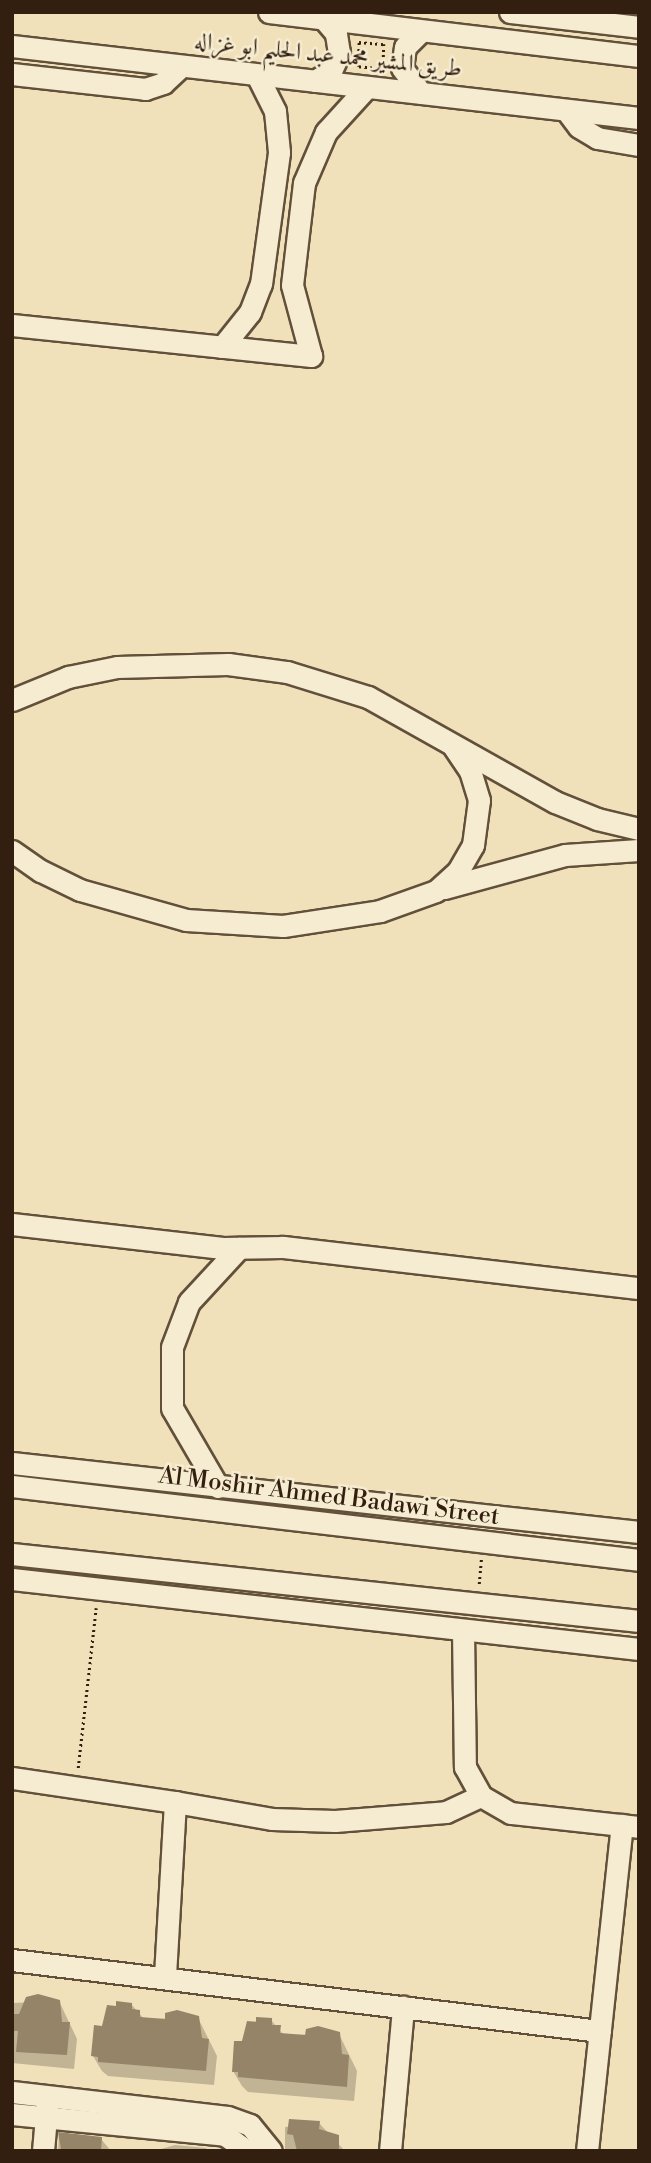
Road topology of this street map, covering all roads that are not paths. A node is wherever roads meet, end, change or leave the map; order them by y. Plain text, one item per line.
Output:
1 (270, 12) edge
2 (510, 12) edge
3 (323, 18) junction
4 (635, 22) edge
5 (421, 32) junction
6 (12, 46) edge
7 (639, 56) edge
8 (181, 66) junction
9 (12, 74) edge
10 (257, 75) junction
11 (315, 81) junction
12 (366, 87) junction
13 (421, 93) junction
14 (566, 110) junction
15 (639, 118) edge
16 (639, 145) edge
17 (263, 269) junction
18 (293, 272) junction
19 (12, 325) edge
20 (222, 347) junction
21 (12, 700) edge
22 (442, 736) junction
23 (639, 829) edge
24 (639, 849) edge
25 (12, 851) edge
26 (436, 891) junction
27 (12, 1224) edge
28 (239, 1248) junction
29 (639, 1288) edge
30 (12, 1463) edge
31 (12, 1486) edge
32 (218, 1487) junction
33 (305, 1497) junction
34 (302, 1521) junction
35 (639, 1532) edge
36 (12, 1554) edge
37 (639, 1560) edge
38 (12, 1579) edge
39 (635, 1621) edge
40 (463, 1630) junction
41 (634, 1649) edge
42 (12, 1778) edge
43 (481, 1797) junction
44 (175, 1802) junction
45 (630, 1826) edge
46 (12, 1960) edge
47 (166, 1978) junction
48 (404, 2007) junction
49 (600, 2031) junction
50 (12, 2092) edge
51 (47, 2096) junction
52 (12, 2114) edge
53 (46, 2119) junction
54 (227, 2126) junction
55 (43, 2151) edge
56 (247, 2151) edge
57 (271, 2151) edge
58 (390, 2151) edge
59 (587, 2151) edge

1 - 3 street, طريق المشير محمد عبد الحليم ابو غزاله
2 - 4 street
3 - 5 street, طريق المشير محمد عبد الحليم ابو غزاله
3 - 11 street
5 - 7 street, طريق المشير محمد عبد الحليم ابو غزاله
5 - 13 street
6 - 8 street, طريق المشير محمد عبد الحليم ابو غزاله
8 - 9 street
8 - 10 street, طريق المشير محمد عبد الحليم ابو غزاله
10 - 11 street, طريق المشير محمد عبد الحليم ابو غزاله
10 - 17 street
11 - 12 street, طريق المشير محمد عبد الحليم ابو غزاله
12 - 13 street, طريق المشير محمد عبد الحليم ابو غزاله
12 - 18 street
13 - 14 street, طريق المشير محمد عبد الحليم ابو غزاله
14 - 15 street, طريق المشير محمد عبد الحليم ابو غزاله
14 - 16 street
17 - 18 street
17 - 20 street
18 - 20 street
19 - 20 street
21 - 22 street
22 - 23 street
22 - 26 street
24 - 26 street
25 - 26 street
27 - 28 street
28 - 29 street
28 - 32 street
30 - 32 street
31 - 34 street, Al Moshir Ahmed Badawi Street
32 - 33 street
33 - 34 street
33 - 35 street
34 - 37 street, Al Moshir Ahmed Badawi Street
36 - 39 street
38 - 40 street
39 - 41 street
40 - 41 street
40 - 43 street
42 - 44 street
43 - 44 street
43 - 45 street
44 - 47 street
45 - 49 street
46 - 47 street
47 - 48 street
48 - 49 street
48 - 58 street
49 - 59 street
50 - 51 street
51 - 53 street
51 - 54 street
52 - 53 street
53 - 54 street
53 - 55 street
54 - 56 street
54 - 57 street

